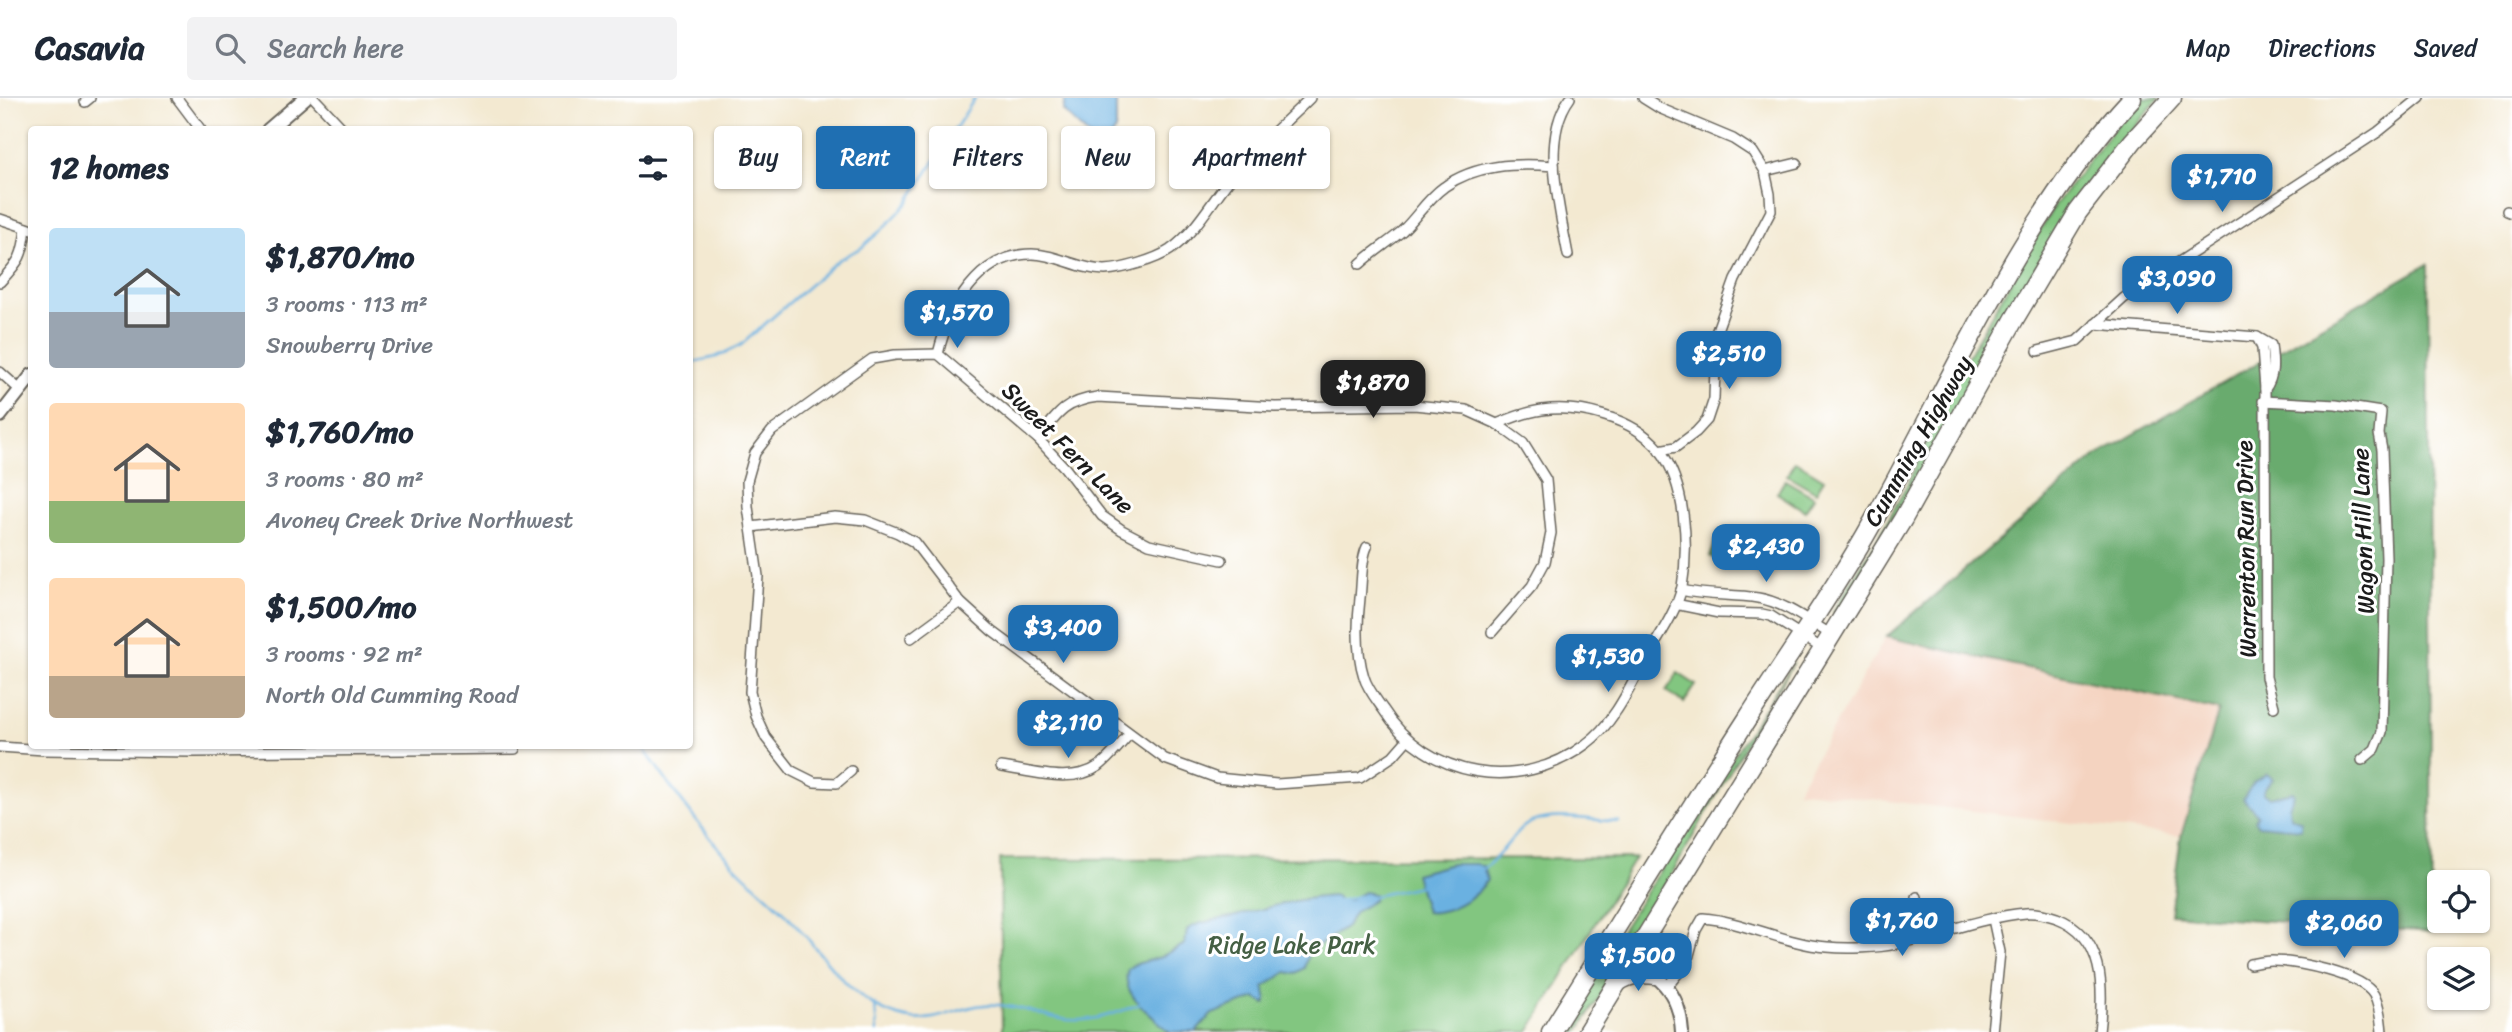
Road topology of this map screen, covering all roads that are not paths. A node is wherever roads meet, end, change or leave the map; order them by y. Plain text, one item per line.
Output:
1 (177, 98) edge
2 (305, 98) edge
3 (314, 98) edge
4 (1310, 98) edge
5 (1570, 98) edge
6 (1643, 98) edge
7 (2132, 98) edge
8 (2172, 98) edge
9 (2420, 98) edge
10 (198, 126) edge
11 (273, 126) edge
12 (340, 126) edge
13 (1797, 163) dead end
14 (1554, 166) junction
15 (1765, 171) junction
16 (0, 219) edge
17 (28, 228) edge
18 (28, 233) edge
19 (1568, 255) dead end
20 (1360, 264) dead end
21 (0, 282) edge
22 (2095, 324) junction
23 (2038, 351) dead end
24 (938, 354) junction
25 (0, 372) edge
26 (28, 379) edge
27 (19, 389) junction
28 (2263, 401) junction
29 (0, 416) edge
30 (1497, 424) junction
31 (1038, 439) junction
32 (1659, 450) junction
33 (751, 527) junction
34 (1367, 547) dead end
35 (1222, 560) dead end
36 (1681, 590) junction
37 (1749, 597) junction
38 (960, 602) junction
39 (1675, 604) junction
40 (1747, 614) junction
41 (1806, 629) junction
42 (1492, 632) dead end
43 (912, 638) dead end
44 (1827, 642) junction
45 (2274, 707) dead end
46 (1130, 734) junction
47 (1407, 740) junction
48 (0, 747) edge
49 (28, 749) edge
50 (29, 749) edge
51 (515, 750) dead end
52 (2362, 760) dead end
53 (1002, 766) dead end
54 (851, 771) dead end
55 (1917, 897) dead end
56 (1993, 919) junction
57 (1645, 937) junction
58 (1922, 938) junction
59 (2250, 964) dead end
60 (1664, 984) junction
61 (1613, 991) junction
62 (1551, 1032) edge
63 (1587, 1032) edge
64 (1682, 1032) edge
65 (1992, 1032) edge
66 (2099, 1032) edge
67 (2382, 1032) edge

1 - 10 street
2 - 11 street
3 - 12 street
4 - 24 street
5 - 14 street
6 - 15 street
7 - 41 highway, Cumming Highway
8 - 44 highway, Cumming Highway
9 - 22 street
13 - 15 street
14 - 19 street
14 - 20 street
15 - 32 street
16 - 17 street
18 - 21 street
22 - 23 street
22 - 28 street, Warrenton Run Drive
24 - 31 street, Sweet Fern Lane
24 - 33 street
25 - 27 street
26 - 27 street
27 - 29 street
28 - 45 street, Warrenton Run Drive
28 - 52 street, Wagon Hill Lane
30 - 31 street
30 - 32 street
30 - 42 street
31 - 35 street, Sweet Fern Lane
32 - 36 street
33 - 38 street
33 - 54 street
34 - 47 street
36 - 37 street
36 - 39 street
37 - 40 street
37 - 41 street
38 - 43 street
38 - 46 street
39 - 40 street
39 - 47 street
40 - 41 street
41 - 44 street
41 - 44 street
41 - 62 highway, Cumming Highway
44 - 57 highway, Cumming Highway
46 - 47 street
46 - 53 street
48 - 49 street
50 - 51 street
55 - 58 street
56 - 58 street
56 - 65 street
56 - 66 street
57 - 60 street
57 - 61 highway, Cumming Highway
58 - 60 street
59 - 67 street
60 - 61 street
60 - 64 street
61 - 63 highway, Cumming Highway

